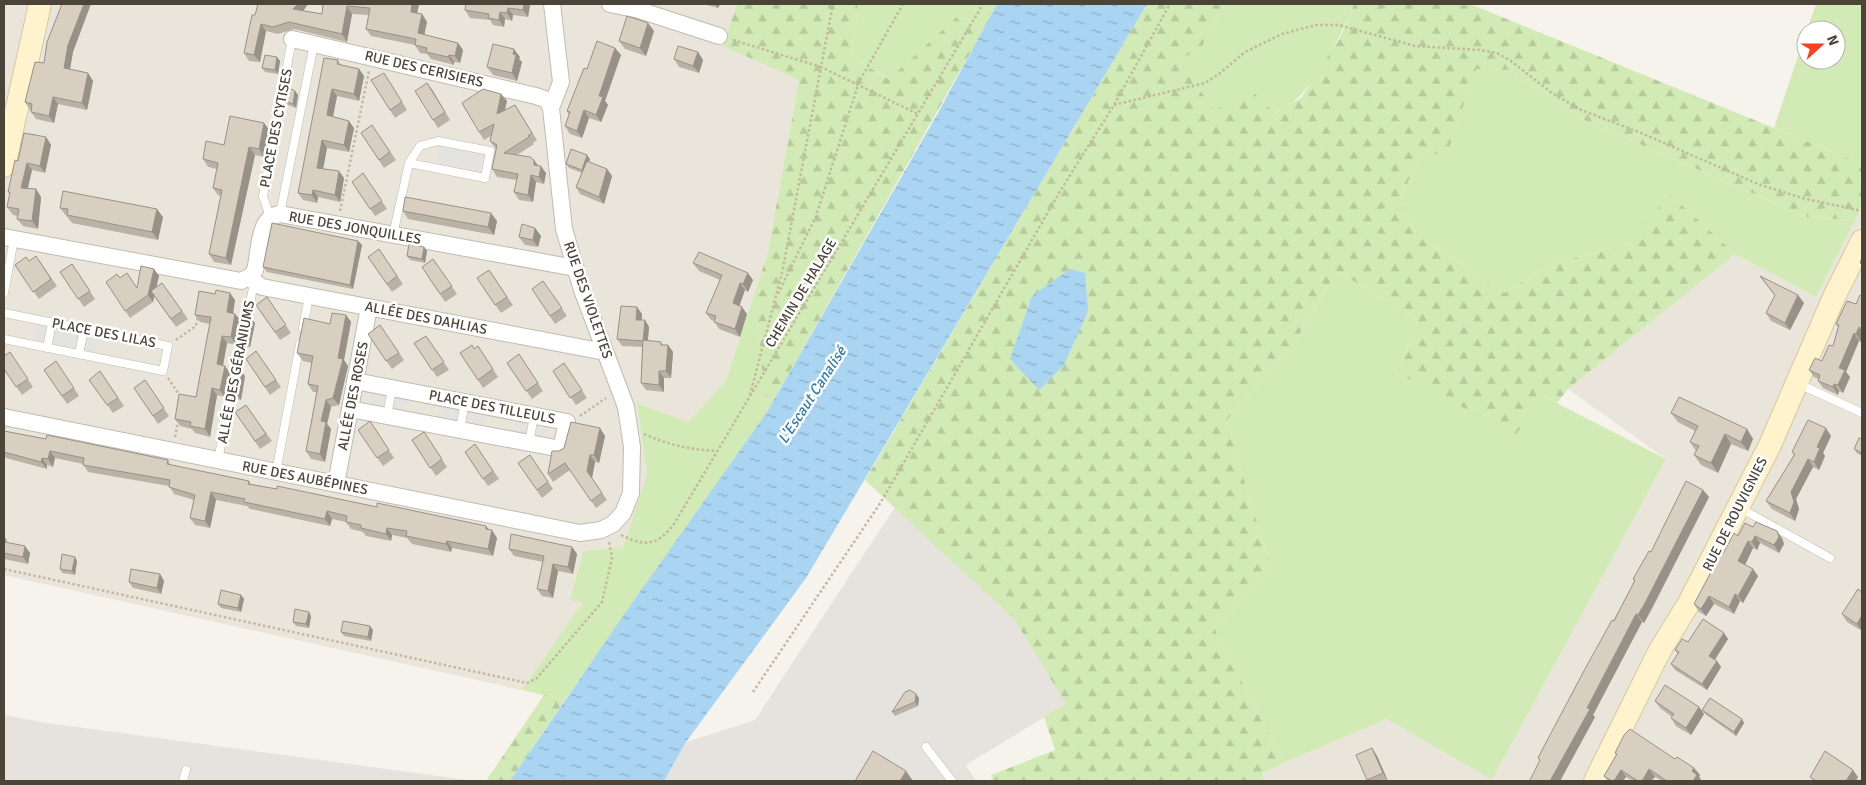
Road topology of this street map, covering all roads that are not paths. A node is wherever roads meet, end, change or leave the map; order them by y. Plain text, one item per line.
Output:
1 (40, 4) edge
2 (552, 4) edge
3 (610, 4) edge
4 (719, 36) road end
5 (292, 39) joint
6 (314, 44) junction
7 (551, 108) junction
8 (409, 163) junction
9 (4, 166) edge
10 (275, 216) junction
11 (393, 235) junction
12 (9, 238) edge
13 (1862, 240) edge
14 (575, 268) junction
15 (251, 280) junction
16 (4, 293) edge
17 (309, 296) junction
18 (369, 307) junction
19 (4, 313) edge
20 (52, 323) junction
21 (84, 329) junction
22 (4, 339) edge
23 (47, 348) junction
24 (605, 352) junction
25 (79, 354) junction
26 (355, 382) junction
27 (1798, 383) junction
28 (392, 388) junction
29 (465, 402) junction
30 (350, 409) junction
31 (1862, 413) edge
32 (387, 416) junction
33 (534, 416) junction
34 (4, 417) edge
35 (460, 429) junction
36 (529, 443) junction
37 (218, 460) junction
38 (276, 472) junction
39 (336, 484) junction
40 (1738, 508) junction
41 (606, 528) joint
42 (1830, 558) dead end
43 (926, 747) dead end
44 (186, 770) dead end
45 (183, 781) edge
46 (952, 781) edge
47 (1596, 781) edge

1 - 9 street
2 - 7 street, RUE DES VIOLETTES
3 - 4 street
5 - 6 street, RUE DES CERISIERS
5 - 10 lane, PLACE DES CYTISES
6 - 7 street, RUE DES CERISIERS
6 - 10 lane, PLACE DES CYTISES
7 - 14 street, RUE DES VIOLETTES
8 - 8 lane
8 - 11 lane
10 - 11 street, RUE DES JONQUILLES
10 - 15 street, RUE DES JONQUILLES
11 - 14 street, RUE DES JONQUILLES
12 - 15 street
12 - 16 lane
13 - 27 street, RUE DE ROUVIGNIES
14 - 24 street, RUE DES VIOLETTES
15 - 17 street, ALLÉE DES DAHLIAS
15 - 37 lane, ALLÉE DES GÉRANIUMS
17 - 18 street, ALLÉE DES DAHLIAS
17 - 38 lane
18 - 24 street, ALLÉE DES DAHLIAS
18 - 26 street, ALLÉE DES ROSES
19 - 20 lane, PLACE DES LILAS
20 - 21 lane, PLACE DES LILAS
20 - 23 lane
21 - 25 lane
21 - 25 lane, PLACE DES LILAS
22 - 23 lane, PLACE DES LILAS
23 - 25 lane, PLACE DES LILAS
24 - 41 street, RUE DES VIOLETTES
26 - 28 street, PLACE DES TILLEULS
26 - 30 street, ALLÉE DES ROSES
27 - 31 lane
27 - 40 street, RUE DE ROUVIGNIES
28 - 29 street, PLACE DES TILLEULS
28 - 32 lane
29 - 33 street, PLACE DES TILLEULS
29 - 35 lane
30 - 32 street, PLACE DES TILLEULS
30 - 39 street, ALLÉE DES ROSES
32 - 35 street, PLACE DES TILLEULS
33 - 36 lane
33 - 36 street, PLACE DES TILLEULS
34 - 37 street, RUE DES AUBÉPINES
35 - 36 street, PLACE DES TILLEULS
37 - 38 street, RUE DES AUBÉPINES
38 - 39 street, RUE DES AUBÉPINES
39 - 41 street, RUE DES AUBÉPINES
40 - 42 lane
40 - 47 street, RUE DE ROUVIGNIES
43 - 46 lane
44 - 45 lane

